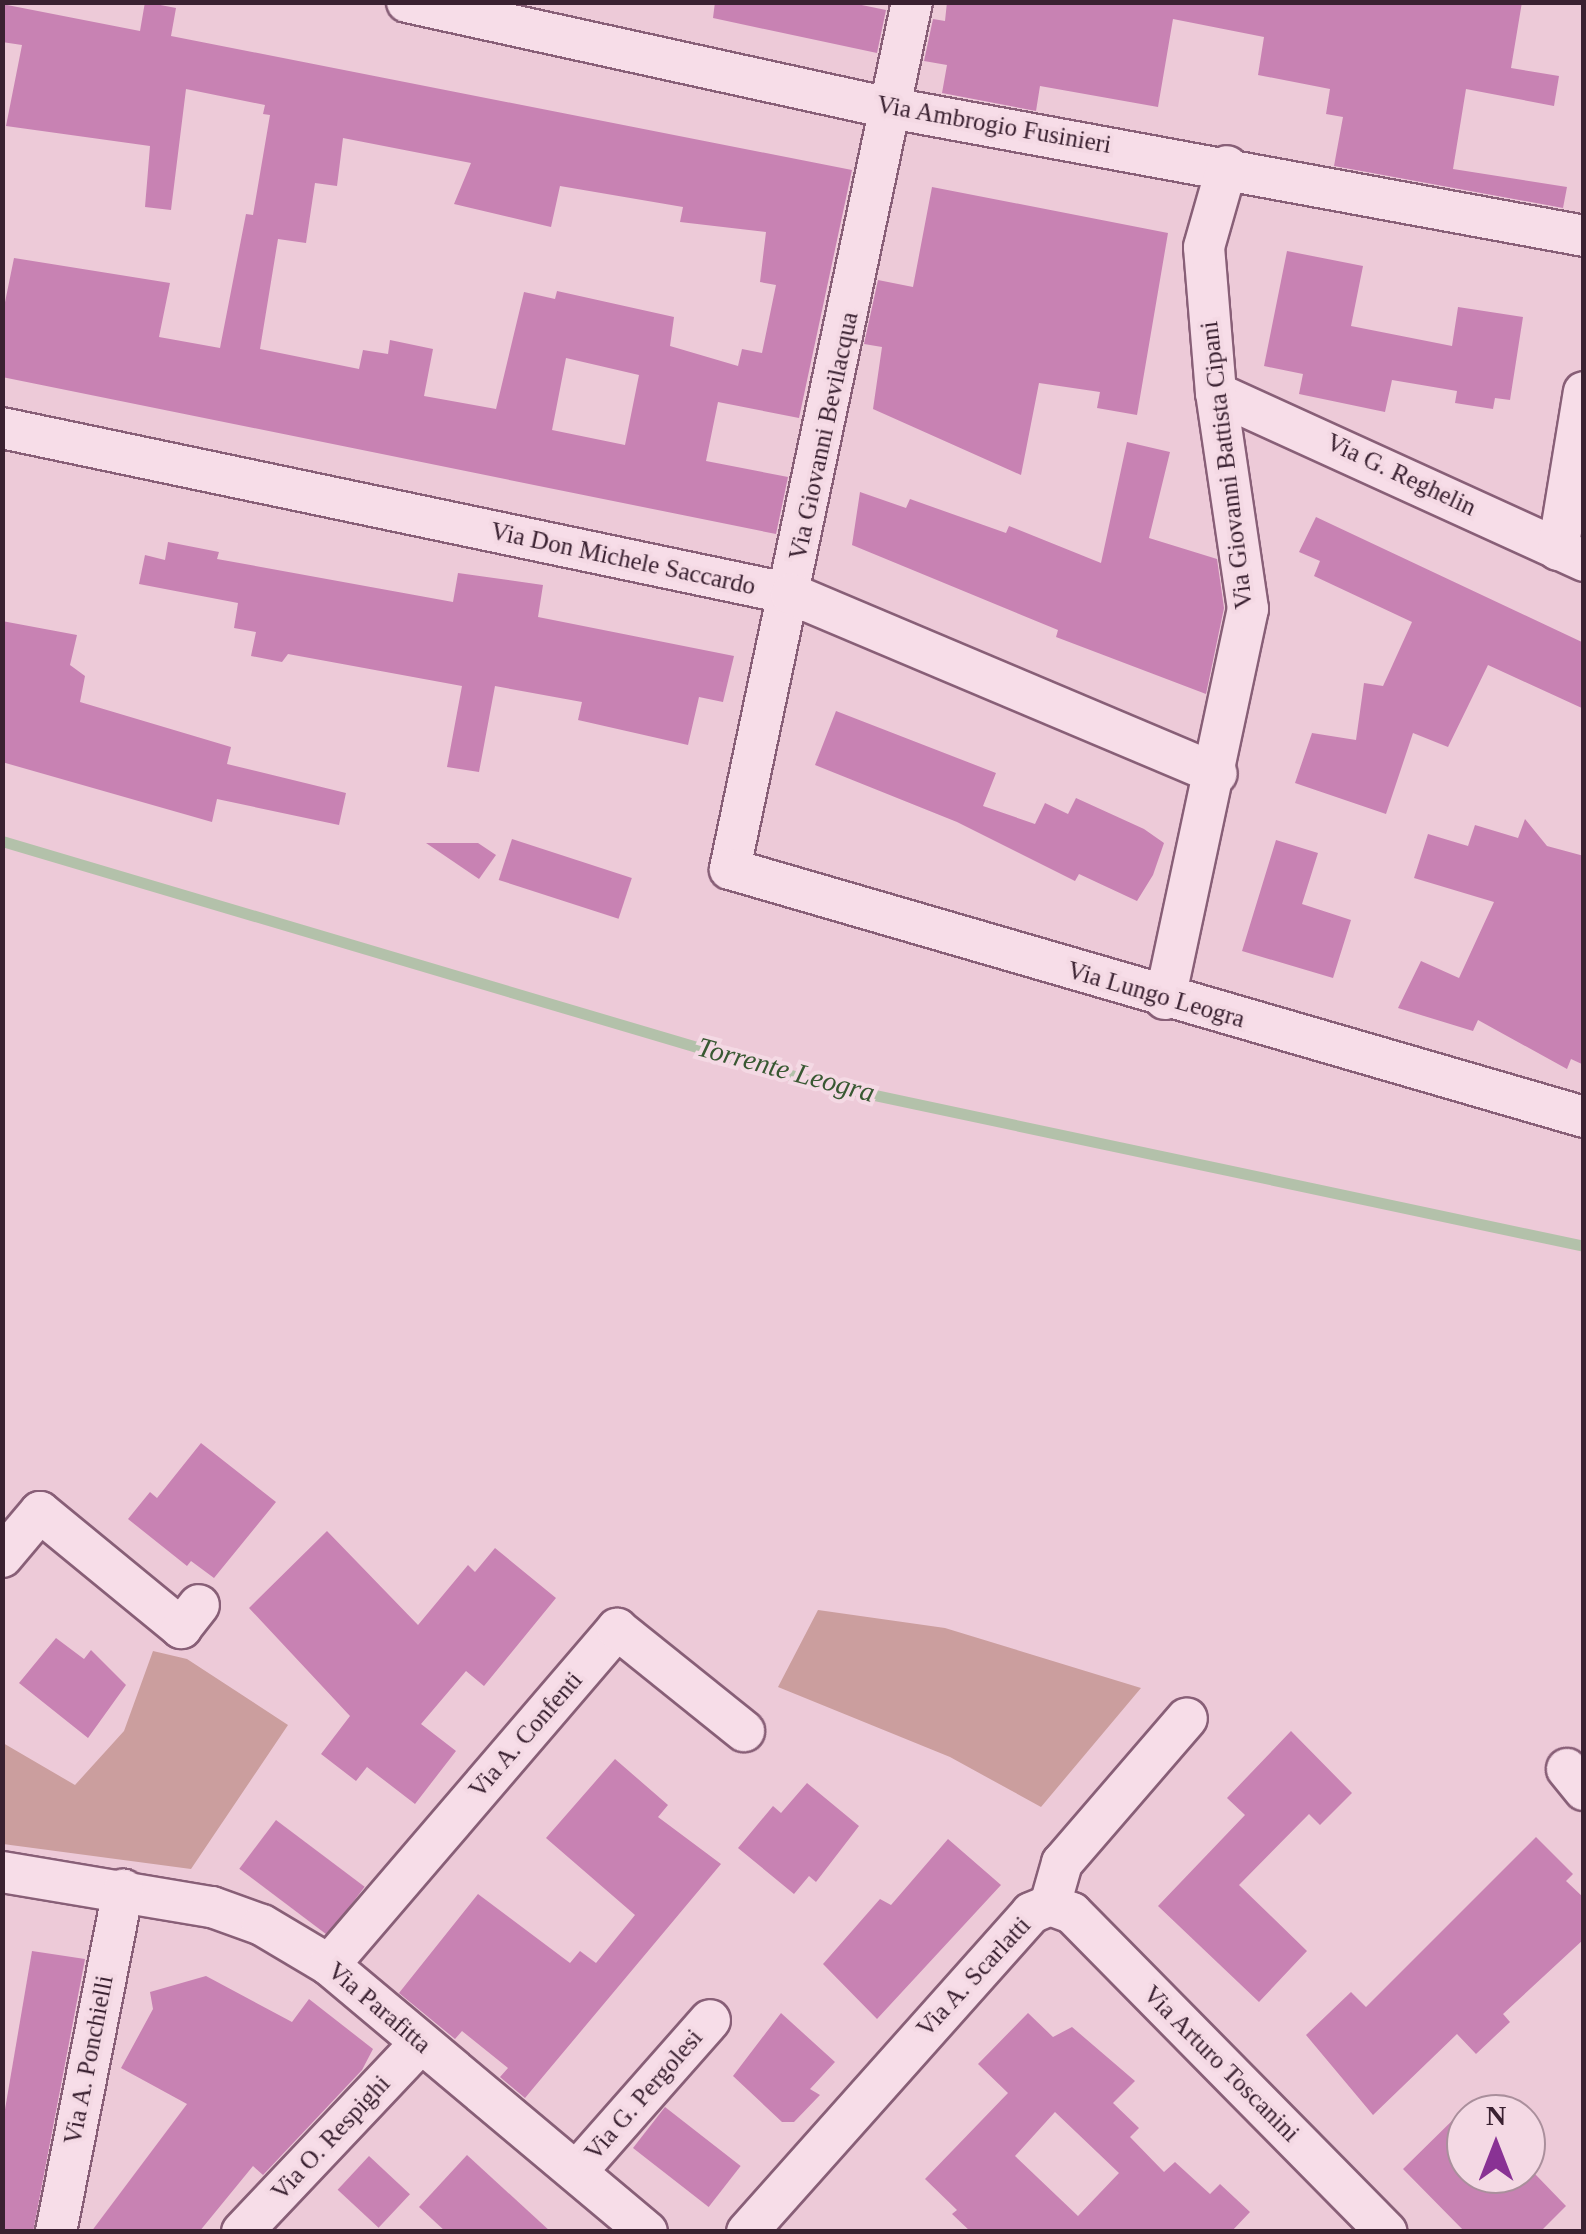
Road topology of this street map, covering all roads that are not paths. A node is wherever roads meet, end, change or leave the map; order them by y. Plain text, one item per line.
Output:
1 (407, 2) edge
2 (912, 2) edge
3 (891, 108) junction
4 (1227, 166) junction
5 (1584, 236) edge
6 (1584, 392) edge
7 (1216, 393) junction
8 (2, 428) edge
9 (1571, 555) edge
10 (791, 594) junction
11 (1217, 774) junction
12 (730, 869) joint
13 (1165, 998) junction
14 (1584, 1117) edge
15 (2, 1558) edge
16 (199, 1605) dead end
17 (1188, 1718) dead end
18 (744, 1731) dead end
19 (2, 1872) edge
20 (123, 1889) junction
21 (1050, 1905) junction
22 (329, 1964) junction
23 (710, 2020) dead end
24 (420, 2044) junction
25 (577, 2171) junction
26 (632, 2227) edge
27 (56, 2232) edge
28 (242, 2232) edge
29 (746, 2232) edge
30 (1387, 2232) edge

1 - 3 street, Via Ambrogio Fusinieri
2 - 3 street, Via Giovanni Bevilacqua
3 - 4 street, Via Ambrogio Fusinieri
3 - 10 street, Via Giovanni Bevilacqua
4 - 5 street, Via Ambrogio Fusinieri
4 - 7 street, Via Giovanni Battista Cipani
6 - 9 street
7 - 9 street, Via G. Reghelin
7 - 11 street, Via Giovanni Battista Cipani
8 - 10 street, Via Don Michele Saccardo
10 - 11 street, Via Don Michele Saccardo
10 - 12 street, Via Giovanni Bevilacqua
11 - 13 street, Via Giovanni Battista Cipani
12 - 13 street, Via Lungo Leogra
13 - 14 street, Via Lungo Leogra
15 - 16 street
17 - 21 street, Via A. Scarlatti
18 - 22 street, Via A. Confenti
19 - 20 street, Via Parafitta
20 - 22 street, Via Parafitta
20 - 27 street, Via A. Ponchielli
21 - 29 street, Via A. Scarlatti
21 - 30 street, Via Arturo Toscanini
22 - 24 street, Via Parafitta
23 - 25 street, Via G. Pergolesi
24 - 25 street, Via Parafitta
24 - 28 street, Via O. Respighi
25 - 26 street, Via Parafitta

